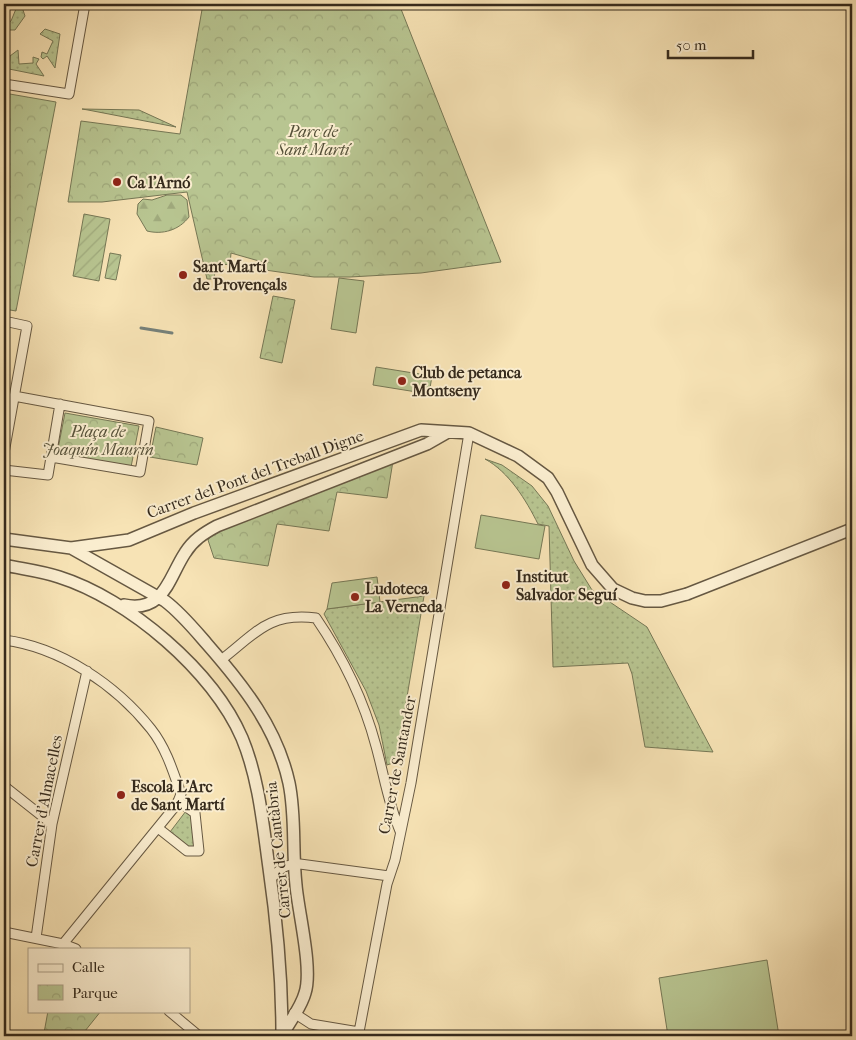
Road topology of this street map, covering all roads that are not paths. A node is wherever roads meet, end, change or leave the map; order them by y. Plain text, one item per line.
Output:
1 (85, 4) edge
2 (4, 84) edge
3 (4, 321) edge
4 (14, 396) junction
5 (60, 404) junction
6 (449, 432) junction
7 (469, 433) junction
8 (4, 453) edge
9 (51, 457) junction
10 (4, 470) edge
11 (852, 529) edge
12 (4, 538) edge
13 (71, 548) junction
14 (4, 565) edge
15 (171, 581) junction
16 (159, 598) junction
17 (119, 604) junction
18 (175, 609) junction
19 (4, 640) edge
20 (221, 660) junction
21 (86, 671) junction
22 (4, 786) edge
23 (178, 801) junction
24 (52, 824) junction
25 (158, 828) junction
26 (400, 830) junction
27 (294, 864) junction
28 (389, 876) junction
29 (271, 879) junction
30 (4, 932) edge
31 (36, 938) junction
32 (63, 944) junction
33 (73, 948) edge
34 (170, 1012) edge
35 (294, 1012) junction
36 (199, 1036) edge
37 (282, 1036) edge

1 - 2 street
3 - 4 street
4 - 5 street
4 - 8 street
5 - 9 street
5 - 9 street
6 - 7 street, Carrer del Pont del Treball Digne
6 - 13 street, Carrer del Pont del Treball Digne
6 - 15 street, Carrer del Pont del Treball Digne
7 - 11 street, Carrer del Pont del Treball Digne, bridge
7 - 26 street, Carrer de Santander
9 - 10 street
12 - 13 street, Carrer de Cantàbria
13 - 16 street, Carrer de Cantàbria
14 - 17 street, Carrer de Cantàbria
15 - 16 street, Carrer del Pont del Treball Digne
15 - 18 street
16 - 17 street
16 - 18 street, Carrer de Cantàbria
17 - 29 street, Carrer de Cantàbria
18 - 20 street, Carrer de Cantàbria
19 - 21 street
20 - 26 street
20 - 27 street, Carrer de Cantàbria
21 - 23 street
21 - 24 street, Carrer d'Almacelles
22 - 24 street
23 - 25 street
23 - 25 street
24 - 31 street, Carrer d'Almacelles
25 - 32 street
26 - 28 street, Carrer de Santander
27 - 28 street
27 - 29 street
27 - 35 street, Carrer de Cantàbria
28 - 35 street, Carrer de Santander
29 - 37 street, Carrer de Cantàbria
30 - 31 street
31 - 32 street
32 - 33 street
34 - 36 street
35 - 37 street, Carrer de Cantàbria

